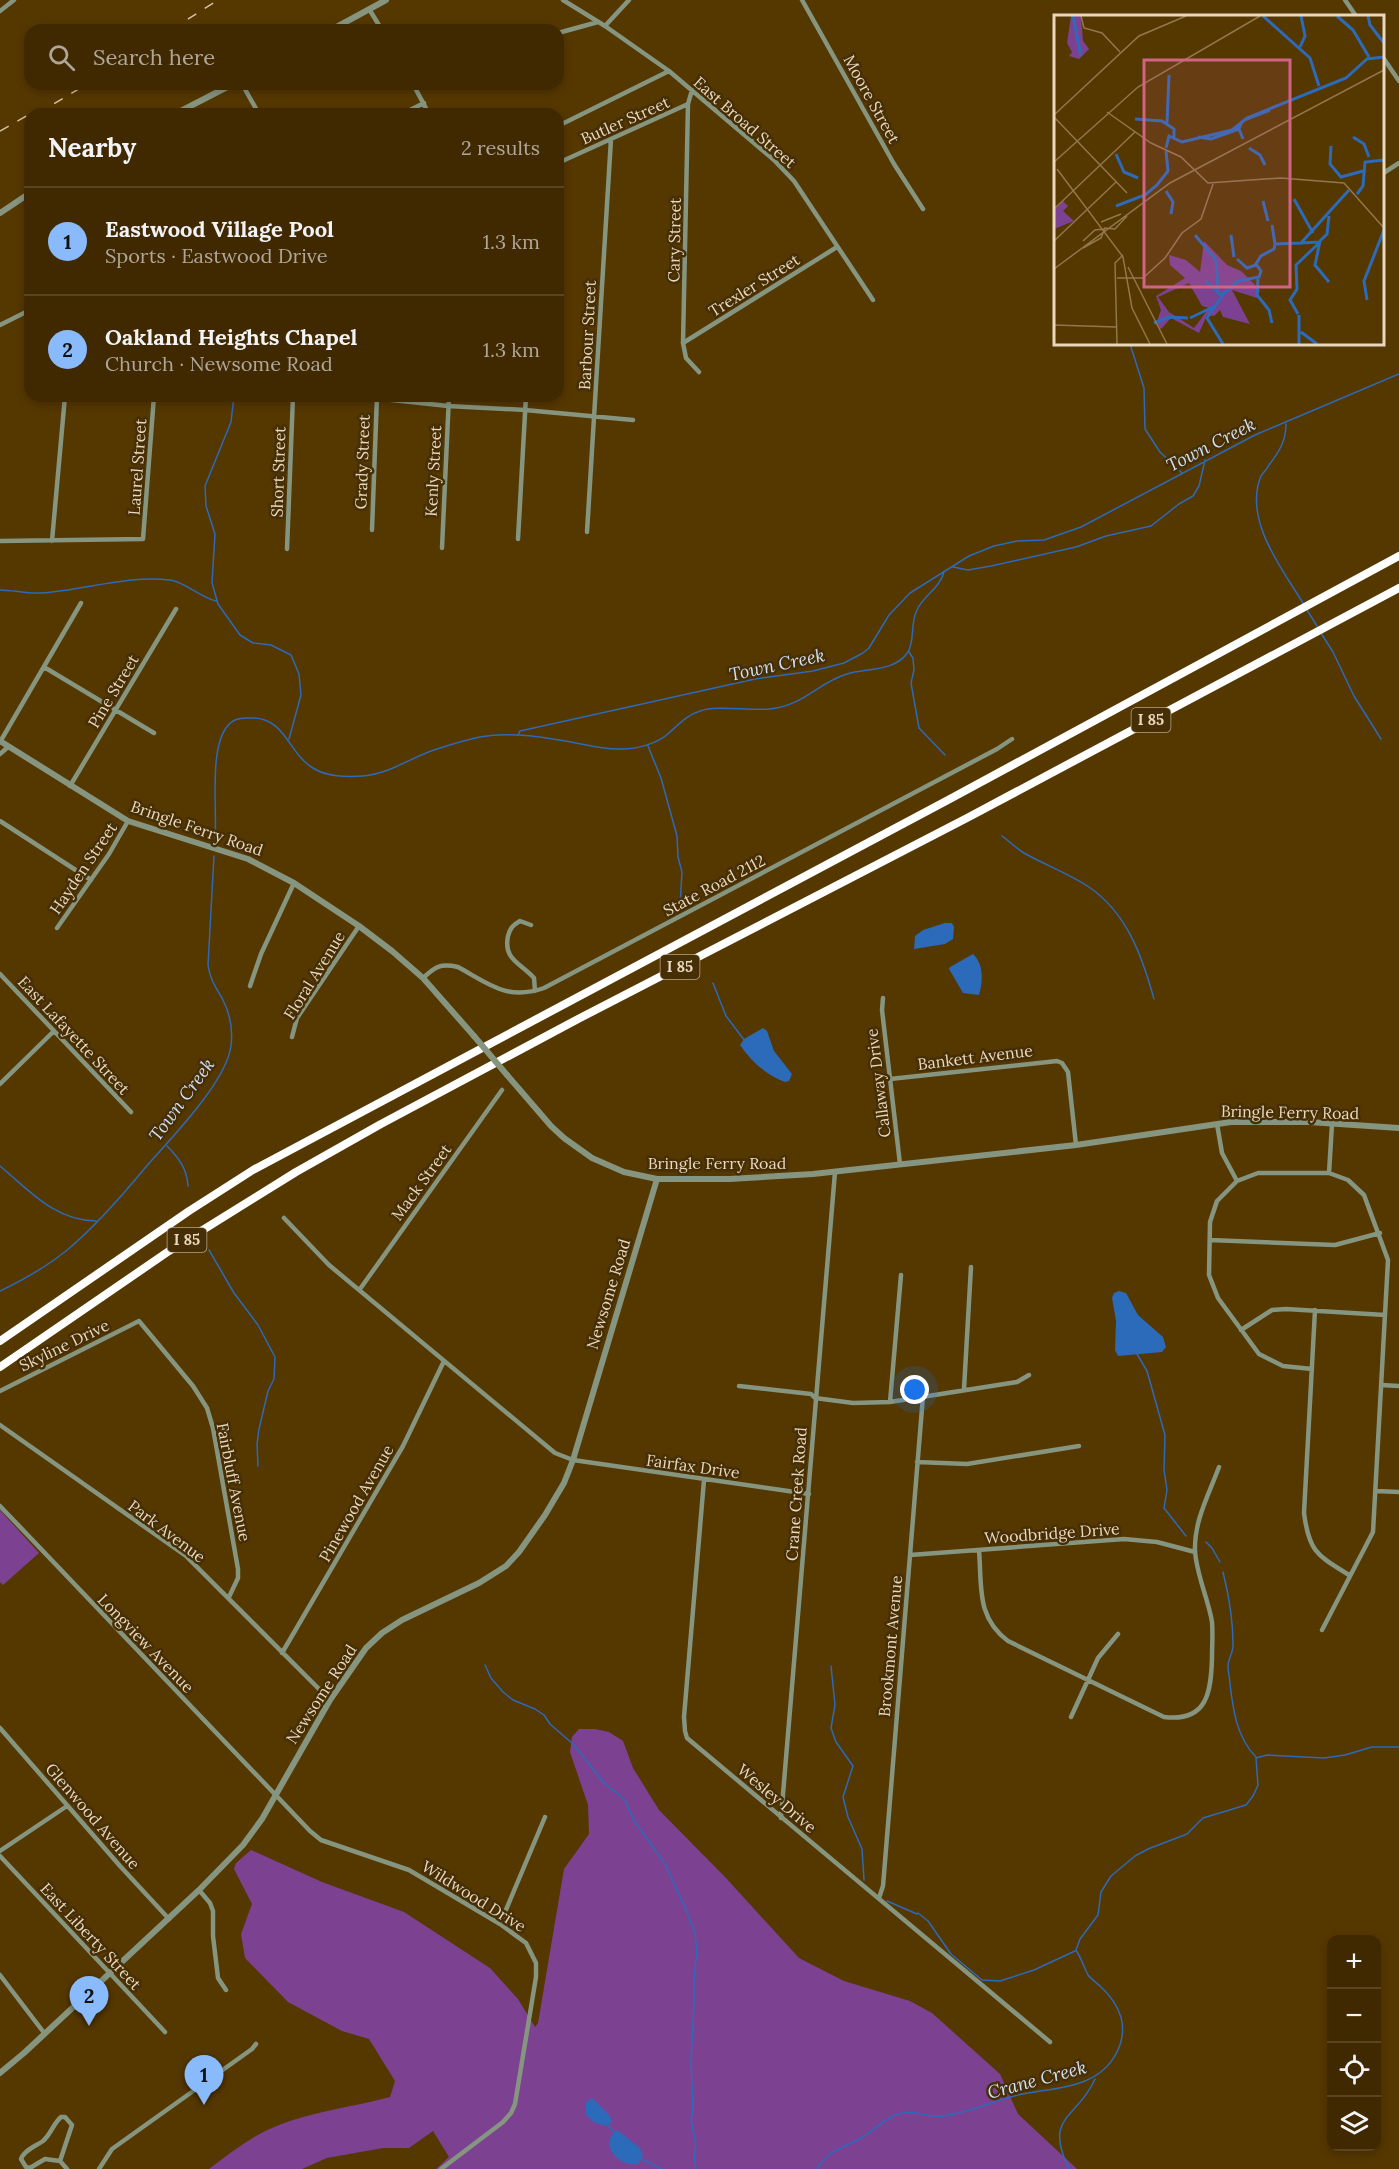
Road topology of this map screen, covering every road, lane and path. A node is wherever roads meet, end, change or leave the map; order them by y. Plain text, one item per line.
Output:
1 (14, 0) edge
2 (386, 0) edge
3 (562, 0) edge
4 (629, 0) edge
5 (802, 0) edge
6 (1345, 0) edge
7 (369, 9) junction
8 (0, 11) edge
9 (1355, 15) edge
10 (598, 22) junction
11 (342, 24) edge
12 (378, 24) edge
13 (605, 26) junction
14 (564, 31) edge
15 (1384, 58) edge
16 (669, 71) junction
17 (1399, 81) edge
18 (221, 90) edge
19 (245, 90) edge
20 (416, 90) edge
21 (692, 90) junction
22 (424, 103) junction
23 (688, 104) junction
24 (187, 108) edge
25 (256, 108) edge
26 (414, 108) edge
27 (426, 108) edge
28 (564, 123) edge
29 (611, 138) junction
30 (564, 161) edge
31 (1399, 163) edge
32 (1384, 173) edge
33 (24, 197) edge
34 (923, 209) dead end
35 (0, 213) edge
36 (837, 247) junction
37 (873, 300) dead end
38 (24, 313) edge
39 (0, 325) edge
40 (683, 343) junction
41 (699, 372) dead end
42 (64, 402) edge
43 (154, 402) edge
44 (293, 402) edge
45 (377, 402) edge
46 (416, 402) edge
47 (448, 402) edge
48 (526, 402) edge
49 (448, 406) junction
50 (525, 410) junction
51 (594, 416) junction
52 (633, 420) dead end
53 (372, 530) dead end
54 (587, 532) dead end
55 (518, 538) dead end
56 (0, 540) edge
57 (52, 541) junction
58 (442, 548) dead end
59 (287, 549) dead end
60 (1399, 556) edge
61 (1399, 588) edge
62 (81, 603) dead end
63 (176, 609) dead end
64 (44, 667) junction
65 (116, 709) junction
66 (154, 733) dead end
67 (1012, 739) dead end
68 (0, 742) edge
69 (8, 747) junction
70 (0, 754) edge
71 (70, 786) junction
72 (0, 821) edge
73 (128, 821) junction
74 (91, 880) junction
75 (294, 883) junction
76 (531, 925) dead end
77 (359, 926) junction
78 (57, 928) dead end
79 (0, 974) edge
80 (423, 978) junction
81 (250, 986) dead end
82 (535, 991) junction
83 (883, 998) dead end
84 (54, 1031) junction
85 (292, 1037) dead end
86 (890, 1079) junction
87 (0, 1084) edge
88 (502, 1090) dead end
89 (131, 1112) dead end
90 (1217, 1124) junction
91 (1332, 1124) junction
92 (1399, 1128) edge
93 (1076, 1145) junction
94 (900, 1164) junction
95 (836, 1172) junction
96 (1329, 1173) junction
97 (657, 1179) junction
98 (1237, 1181) junction
99 (284, 1218) dead end
100 (1380, 1233) junction
101 (1210, 1240) junction
102 (971, 1267) dead end
103 (901, 1275) dead end
104 (360, 1289) junction
105 (1315, 1310) junction
106 (1385, 1315) junction
107 (139, 1321) joint
108 (1241, 1330) junction
109 (0, 1341) edge
110 (444, 1361) junction
111 (0, 1367) edge
112 (1312, 1369) junction
113 (1029, 1375) dead end
114 (1381, 1385) junction
115 (739, 1386) dead end
116 (1399, 1386) edge
117 (964, 1389) junction
118 (0, 1391) edge
119 (923, 1396) junction
120 (815, 1398) junction
121 (890, 1402) junction
122 (0, 1425) edge
123 (1080, 1446) dead end
124 (573, 1461) junction
125 (917, 1462) junction
126 (1219, 1467) dead end
127 (704, 1480) junction
128 (1376, 1491) junction
129 (1399, 1492) edge
130 (809, 1494) junction
131 (0, 1506) edge
132 (979, 1550) junction
133 (1195, 1552) junction
134 (910, 1555) junction
135 (1350, 1575) junction
136 (229, 1598) junction
137 (1322, 1630) dead end
138 (1118, 1634) dead end
139 (282, 1653) junction
140 (1088, 1680) junction
141 (330, 1700) junction
142 (1071, 1717) dead end
143 (0, 1728) edge
144 (275, 1796) junction
145 (68, 1806) junction
146 (545, 1817) dead end
147 (781, 1818) junction
148 (0, 1851) edge
149 (0, 1856) edge
150 (200, 1890) junction
151 (879, 1898) junction
152 (169, 1918) junction
153 (500, 1924) junction
154 (111, 1973) junction
155 (0, 1975) edge
156 (226, 1990) dead end
157 (165, 2032) dead end
158 (45, 2034) junction
159 (1050, 2042) dead end
160 (255, 2045) dead end
161 (0, 2073) edge
162 (60, 2161) junction
163 (67, 2169) edge
164 (99, 2169) edge
165 (441, 2169) edge

1 - 8 street
2 - 7 street
3 - 10 street, East Broad Street
4 - 13 street
5 - 34 street, Moore Street
6 - 9 street
7 - 11 street
7 - 12 street
10 - 13 street, East Broad Street
10 - 14 street
13 - 16 street, East Broad Street
15 - 17 street
16 - 21 street, East Broad Street
16 - 28 street
18 - 24 street
19 - 25 street
20 - 22 street
21 - 23 street, Butler Street
21 - 36 street, East Broad Street
22 - 26 street
22 - 27 street
23 - 29 street, Butler Street
23 - 40 street, Cary Street
29 - 30 street, Butler Street
29 - 51 street, Barbour Street
31 - 32 street
33 - 35 street
36 - 37 street, East Broad Street
36 - 40 street, Trexler Street
38 - 39 street
40 - 41 street, Cary Street
42 - 57 street
43 - 57 street, Laurel Street
44 - 59 street, Short Street
45 - 53 street, Grady Street
46 - 49 street
47 - 49 street, Kenly Street
48 - 50 street
49 - 50 street
49 - 58 street, Kenly Street
50 - 51 street
50 - 55 street
51 - 52 street
51 - 54 street, Barbour Street
56 - 57 street
60 - 109 highway, I 85
61 - 111 highway, I 85
62 - 64 street
63 - 65 street, Pine Street
64 - 65 street
64 - 68 street
65 - 66 street
65 - 71 street, Pine Street
67 - 82 street, State Road 2112
68 - 69 street, Bringle Ferry Road
69 - 70 street
69 - 71 street, Bringle Ferry Road
71 - 73 street, Bringle Ferry Road
72 - 74 street
73 - 74 street, Hayden Street
73 - 75 street, Bringle Ferry Road
74 - 78 street, Hayden Street
75 - 77 street, Bringle Ferry Road
75 - 81 street
76 - 82 street
77 - 80 street, Bringle Ferry Road
77 - 85 street, Floral Avenue
79 - 84 street, East Lafayette Street
80 - 82 street, State Road 2112
80 - 97 street, Bringle Ferry Road, bridge
83 - 86 street, Callaway Drive
84 - 87 street
84 - 89 street, East Lafayette Street
86 - 93 street, Bankett Avenue
86 - 94 street, Callaway Drive
88 - 104 street, Mack Street
90 - 91 street, Bringle Ferry Road
90 - 93 street, Bringle Ferry Road
90 - 98 street
91 - 92 street, Bringle Ferry Road
91 - 96 street
93 - 94 street, Bringle Ferry Road
94 - 95 street, Bringle Ferry Road
95 - 97 street, Bringle Ferry Road
95 - 120 street, Crane Creek Road
96 - 98 street
96 - 100 street
97 - 124 street, Newsome Road
98 - 101 street
99 - 104 street
100 - 101 street
100 - 106 street
101 - 108 street
102 - 117 street
103 - 121 street
104 - 110 street
105 - 106 street
105 - 108 street
105 - 112 street
106 - 114 street
107 - 118 street, Skyline Drive
107 - 136 street, Fairbluff Avenue
108 - 112 street
110 - 124 street
110 - 139 street, Pinewood Avenue
112 - 135 street
113 - 117 street
114 - 116 street
114 - 128 street
115 - 120 street
117 - 119 street
119 - 121 street
119 - 125 street, Brookmont Avenue
120 - 121 street
120 - 130 street, Crane Creek Road
122 - 136 street, Park Avenue
123 - 125 street
124 - 127 street, Fairfax Drive
124 - 141 street, Newsome Road
125 - 134 street, Brookmont Avenue
126 - 133 street
127 - 130 street, Fairfax Drive
127 - 147 street, Wesley Drive
128 - 129 street
128 - 135 street
130 - 147 street, Crane Creek Road
131 - 144 street, Longview Avenue
132 - 133 street, Woodbridge Drive
132 - 134 street, Woodbridge Drive
132 - 140 street
133 - 140 street
134 - 151 street, Brookmont Avenue
135 - 137 street
136 - 139 street, Park Avenue
138 - 140 street
139 - 141 street, Park Avenue
140 - 142 street
141 - 144 street, Newsome Road
143 - 145 street, Glenwood Avenue
144 - 150 street, Newsome Road
144 - 153 street, Wildwood Drive
145 - 148 street
145 - 152 street, Glenwood Avenue
146 - 153 street
147 - 151 street, Wesley Drive
149 - 154 street, East Liberty Street
150 - 152 street, Newsome Road
150 - 156 street
151 - 159 street, Wesley Drive
152 - 154 street, Newsome Road
153 - 165 street, Wildwood Drive
154 - 157 street, East Liberty Street
154 - 158 street, Newsome Road
155 - 158 street
158 - 161 street, Newsome Road
160 - 164 street
162 - 162 street
162 - 163 street

